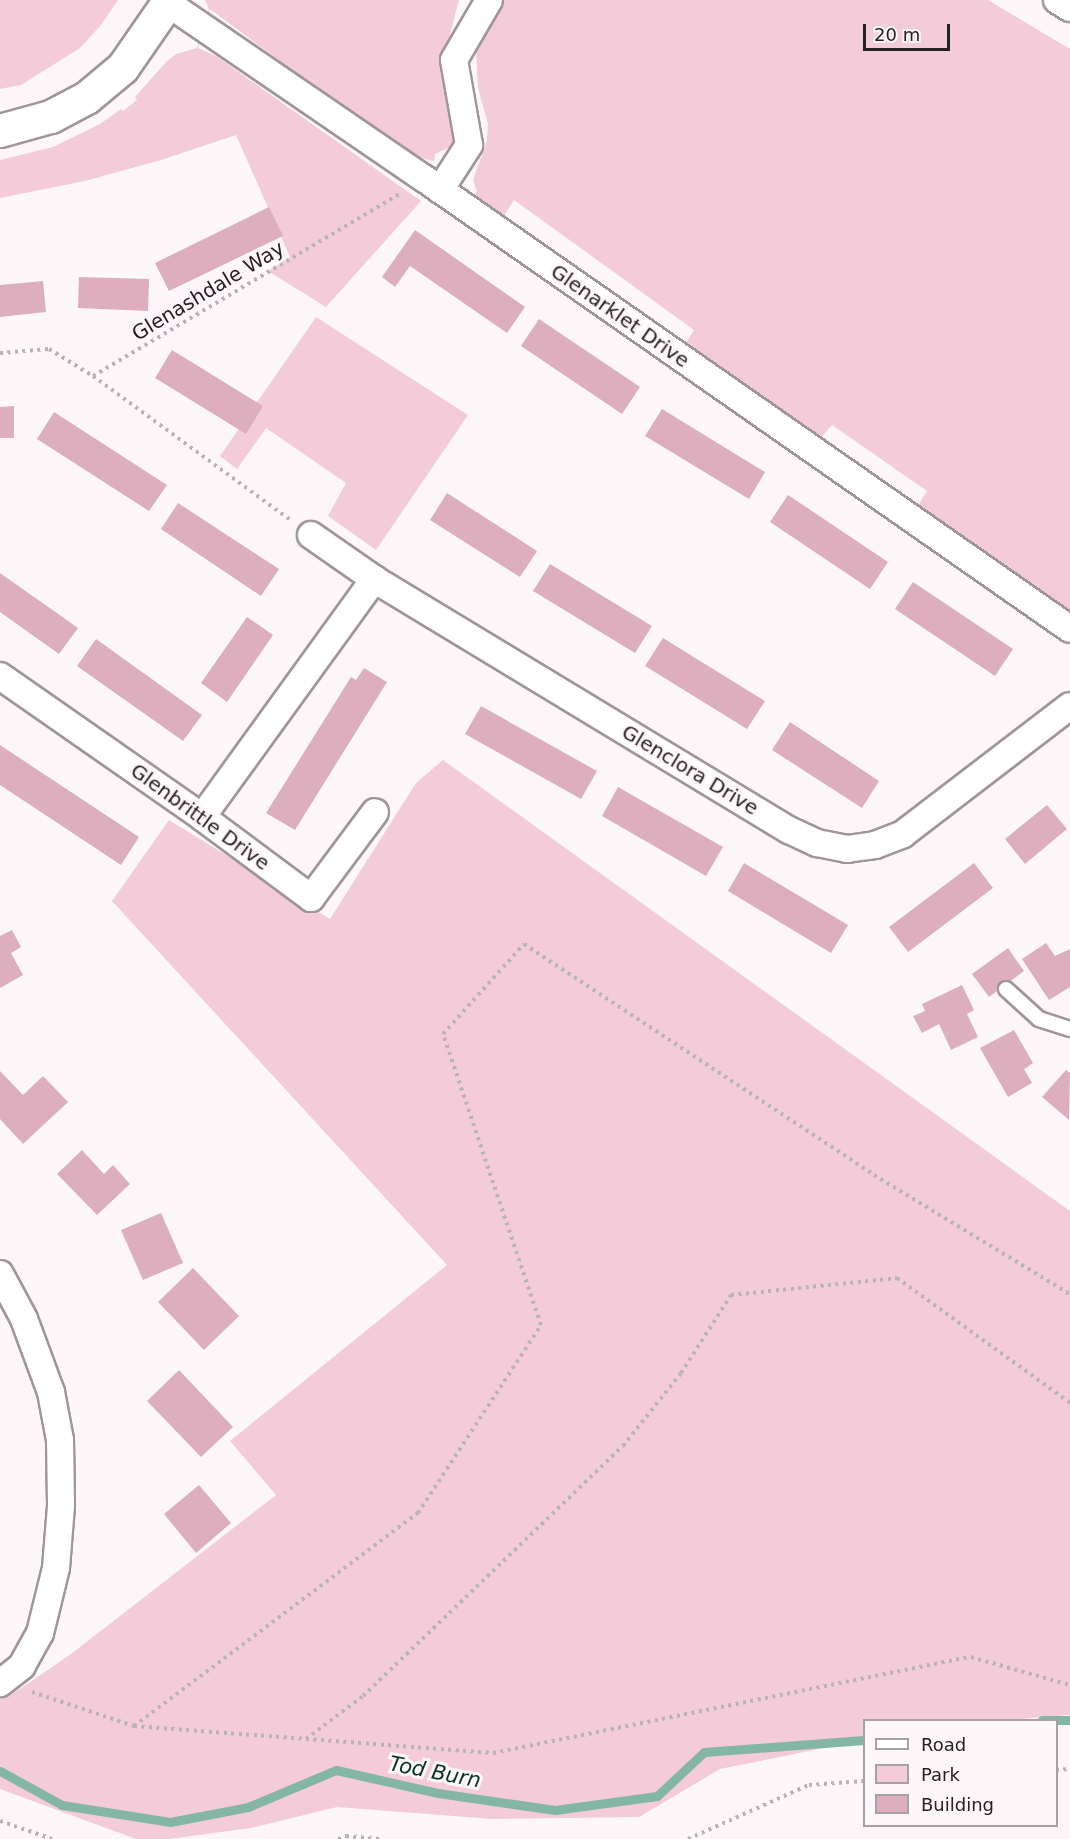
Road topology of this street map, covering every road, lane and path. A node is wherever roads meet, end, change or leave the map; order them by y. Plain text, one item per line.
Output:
1 (489, 0) edge
2 (1057, 0) edge
3 (170, 2) edge
4 (1070, 8) edge
5 (0, 131) edge
6 (433, 185) junction
7 (0, 353) edge
8 (93, 376) junction
9 (311, 535) joint
10 (374, 579) junction
11 (1070, 629) edge
12 (0, 675) edge
13 (1070, 706) edge
14 (375, 812) dead end
15 (202, 817) junction
16 (1006, 989) dead end
17 (1070, 1029) edge
18 (0, 1274) edge
19 (1070, 1294) edge
20 (1070, 1403) edge
21 (1, 1682) edge
22 (1070, 1685) edge
23 (134, 1726) junction
24 (306, 1739) junction
25 (863, 1781) edge
26 (0, 1821) edge
27 (52, 1839) edge
28 (338, 1839) edge
29 (383, 1839) edge
30 (687, 1839) edge

1 - 6 street
2 - 4 street
3 - 5 street
3 - 6 street, Glenarklet Drive
6 - 8 path, Glenashdale Way
6 - 11 street, Glenarklet Drive
7 - 8 path
8 - 9 path
9 - 10 street, Glenclora Drive
10 - 13 street, Glenclora Drive
10 - 15 street
12 - 15 street, Glenbrittle Drive
14 - 15 street, Glenbrittle Drive
16 - 17 lane
18 - 21 street
19 - 23 path
20 - 24 path
21 - 23 path
22 - 24 path
23 - 24 path
25 - 30 path
26 - 27 path
28 - 29 path

